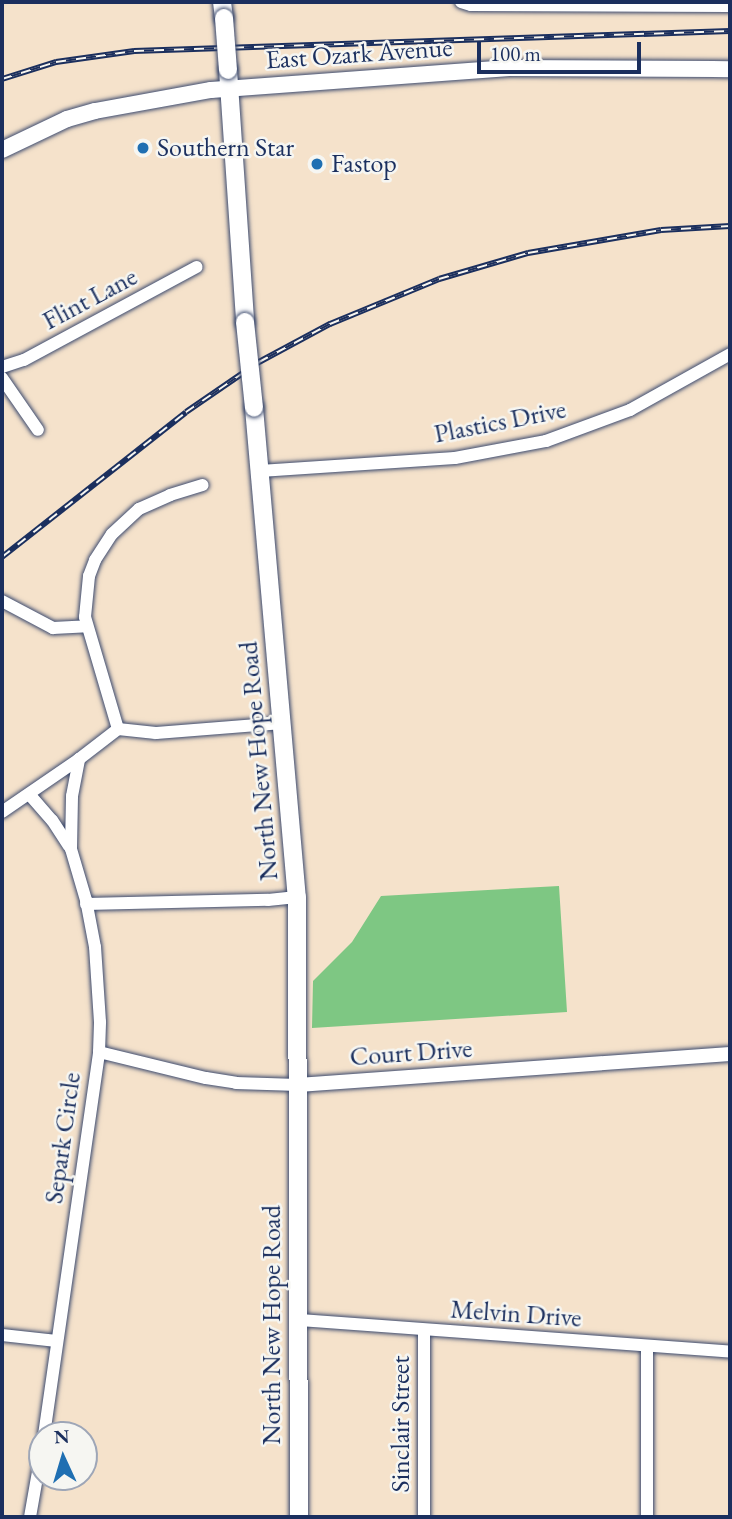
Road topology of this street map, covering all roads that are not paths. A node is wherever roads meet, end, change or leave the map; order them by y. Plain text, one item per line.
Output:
1 (461, 2) edge
2 (730, 6) edge
3 (223, 10) edge
4 (730, 69) edge
5 (230, 88) junction
6 (2, 150) edge
7 (197, 267) dead end
8 (730, 354) edge
9 (2, 367) edge
10 (2, 378) edge
11 (38, 430) dead end
12 (260, 471) junction
13 (202, 485) dead end
14 (2, 601) edge
15 (87, 626) junction
16 (283, 723) junction
17 (118, 729) junction
18 (79, 760) junction
19 (29, 794) junction
20 (2, 812) edge
21 (71, 849) junction
22 (297, 897) junction
23 (86, 904) junction
24 (99, 1052) junction
25 (730, 1054) edge
26 (298, 1085) junction
27 (299, 1320) junction
28 (424, 1331) junction
29 (2, 1335) edge
30 (57, 1341) junction
31 (647, 1346) junction
32 (730, 1352) edge
33 (46, 1421) edge
34 (35, 1491) edge
35 (30, 1517) edge
36 (299, 1517) edge
37 (424, 1517) edge
38 (647, 1517) edge

1 - 2 street
3 - 5 main road, North New Hope Road, bridge
4 - 5 main road, East Ozark Avenue
5 - 6 main road, East Ozark Avenue
5 - 12 main road, North New Hope Road, bridge
7 - 9 street, Flint Lane
8 - 12 street, Plastics Drive
10 - 11 street
12 - 16 main road, North New Hope Road
13 - 15 street
14 - 15 street
15 - 17 street
16 - 17 street
16 - 22 main road, North New Hope Road
17 - 18 street
18 - 19 street
18 - 21 street, Separk Circle
19 - 20 street
19 - 21 street, Separk Circle
21 - 23 street, Separk Circle
22 - 23 street
22 - 26 main road, North New Hope Road
23 - 24 street, Separk Circle
24 - 26 street, Court Drive
24 - 30 street, Separk Circle
25 - 26 street, Court Drive
26 - 27 main road, North New Hope Road
27 - 28 street, Melvin Drive
27 - 36 main road, North New Hope Road
28 - 31 street, Melvin Drive
28 - 37 street, Sinclair Street
29 - 30 street
30 - 33 street, Separk Circle
31 - 32 street, Melvin Drive
31 - 38 street
34 - 35 street

